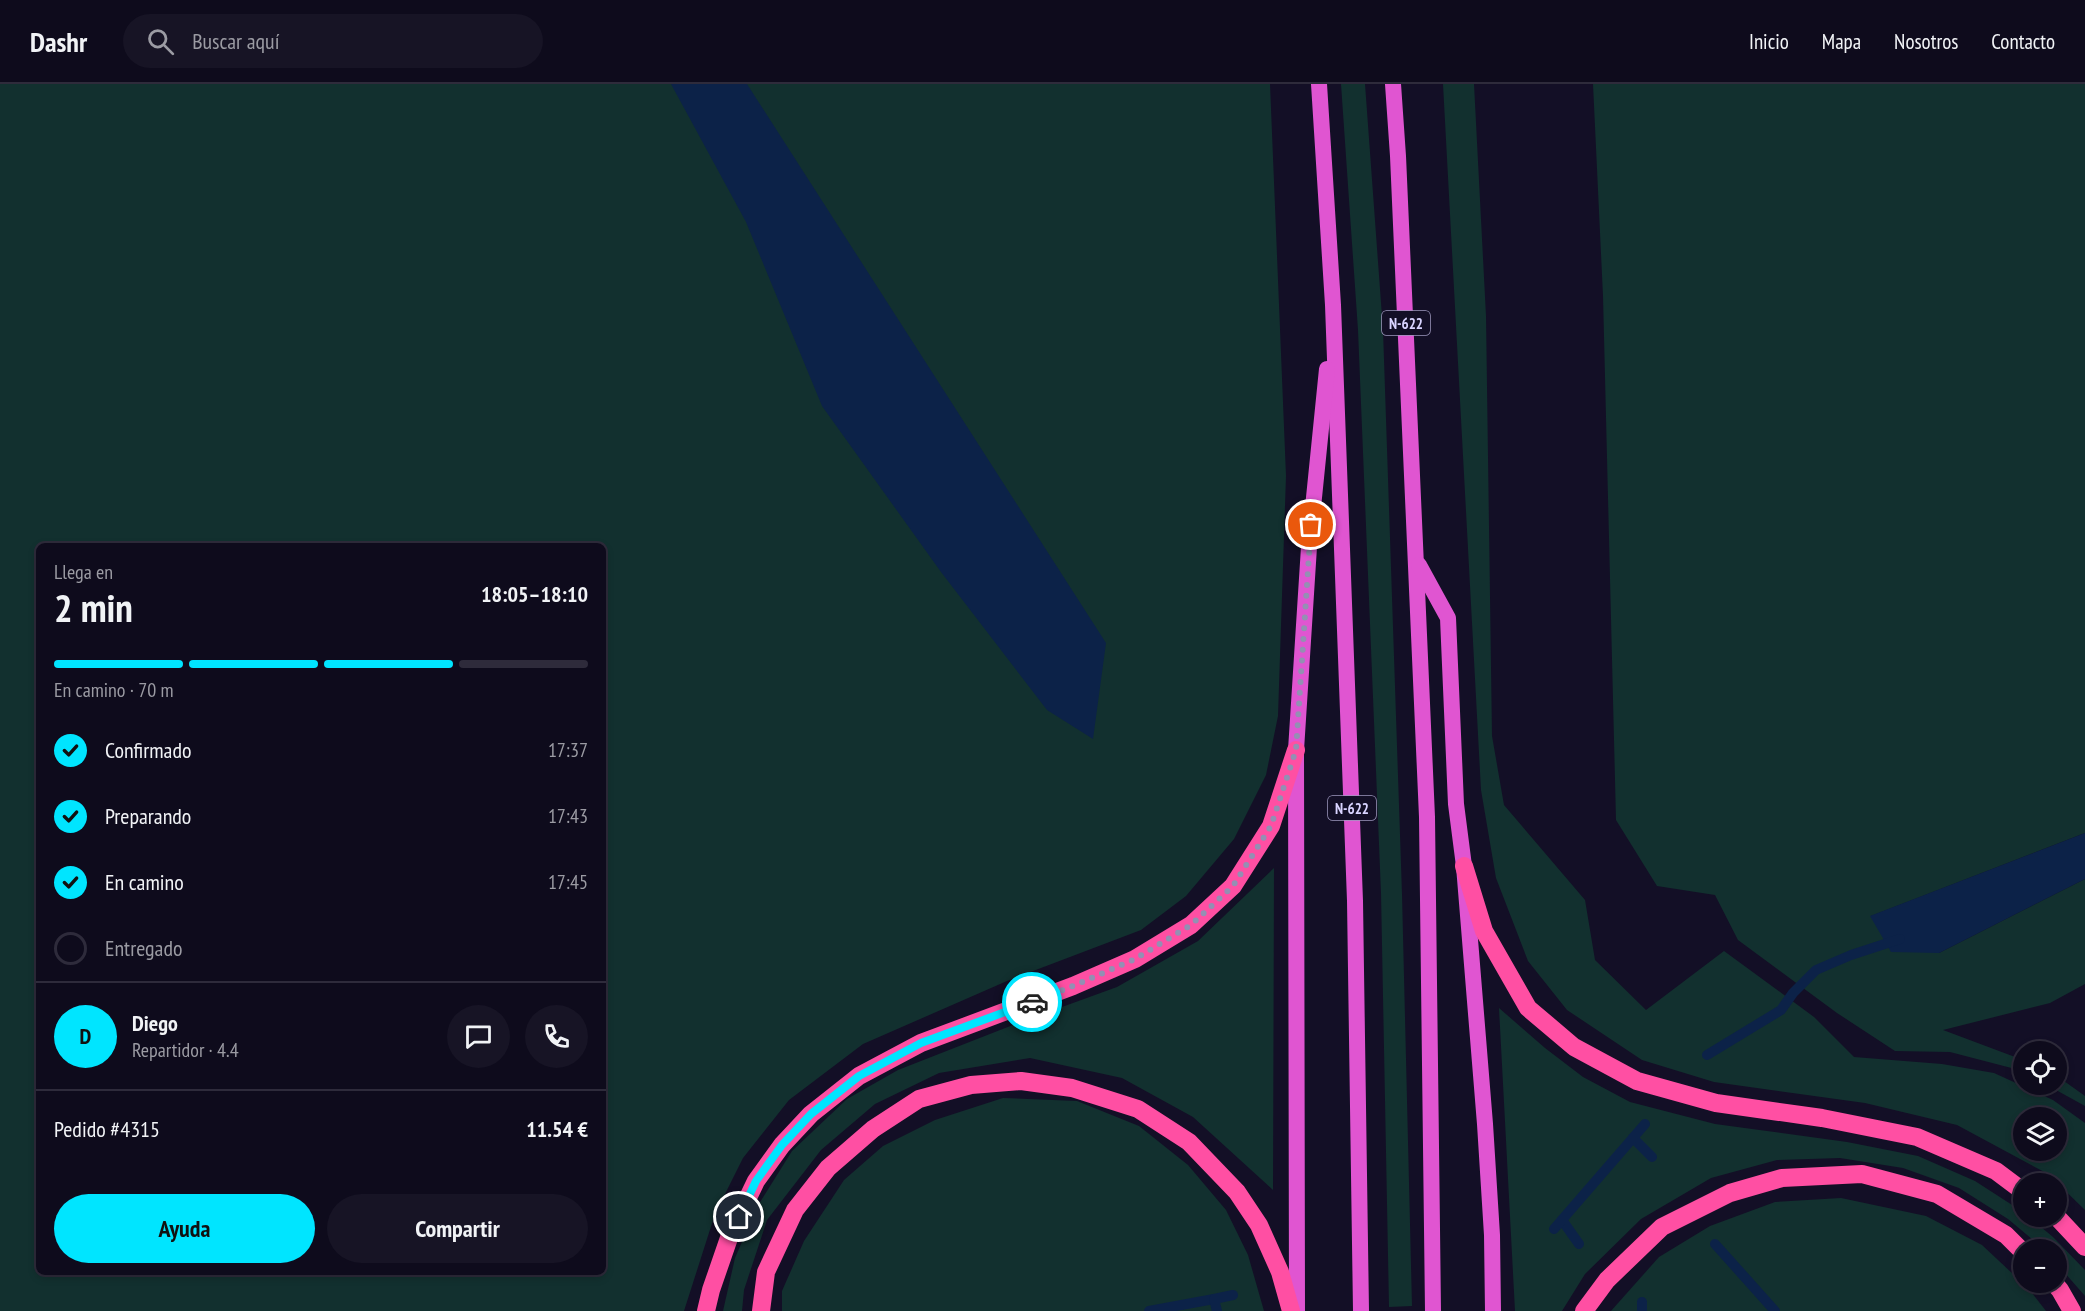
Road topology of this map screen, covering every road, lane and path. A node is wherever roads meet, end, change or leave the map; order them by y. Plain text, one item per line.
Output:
1 (1319, 84) edge
2 (1393, 84) edge
3 (1333, 305) junction
4 (1417, 562) junction
5 (1296, 750) junction
6 (1464, 866) junction
7 (2013, 1184) edge
8 (2066, 1227) edge
9 (2013, 1242) edge
10 (2085, 1247) edge
11 (2062, 1293) edge
12 (706, 1311) edge
13 (761, 1311) edge
14 (1291, 1311) edge
15 (1297, 1311) edge
16 (1361, 1311) edge
17 (1433, 1311) edge
18 (1493, 1311) edge
19 (1584, 1311) edge
20 (2072, 1311) edge

1 - 3 highway, N-622
2 - 4 highway, N-622
3 - 5 highway
3 - 16 highway, N-622
4 - 6 highway
4 - 17 highway, N-622
5 - 12 highway
5 - 15 highway
6 - 7 highway
6 - 18 highway
8 - 10 highway
9 - 19 highway
11 - 20 highway
13 - 14 highway

